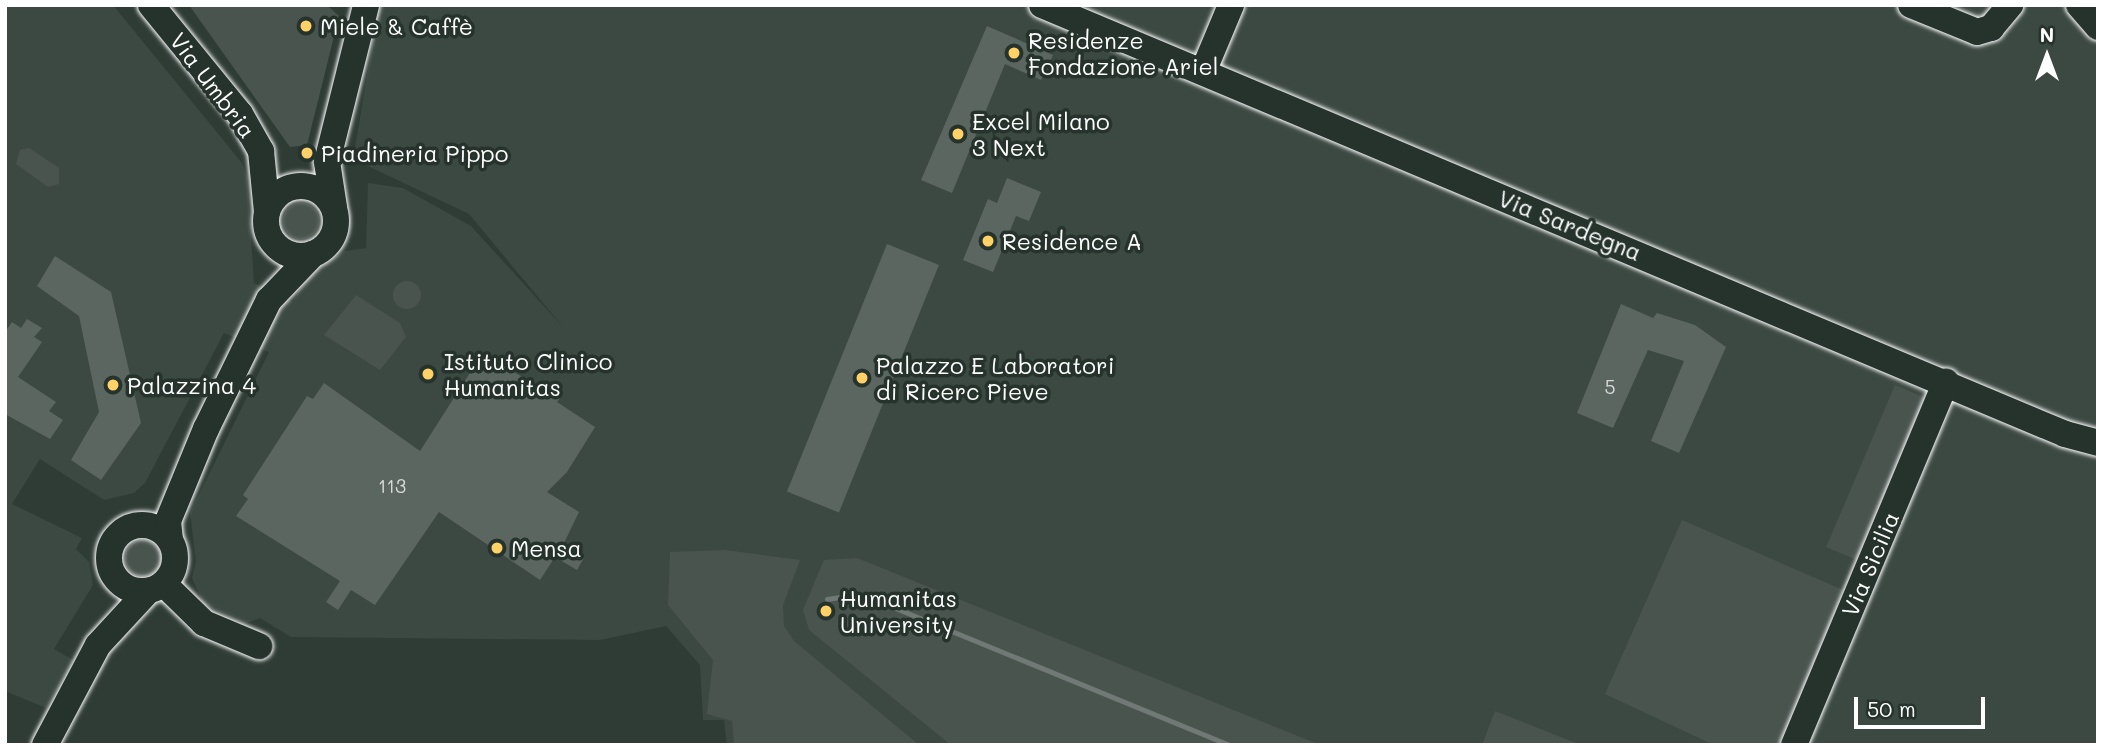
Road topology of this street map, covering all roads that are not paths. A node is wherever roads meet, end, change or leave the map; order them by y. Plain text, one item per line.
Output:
1 (151, 5) edge
2 (366, 5) edge
3 (1042, 5) edge
4 (1231, 5) edge
5 (1910, 5) edge
6 (2010, 5) edge
7 (2079, 5) edge
8 (2098, 27) edge
9 (1203, 72) junction
10 (261, 151) junction
11 (327, 162) junction
12 (298, 186) junction
13 (334, 207) junction
14 (268, 223) junction
15 (313, 254) junction
16 (268, 300) junction
17 (1946, 382) junction
18 (206, 429) junction
19 (2098, 443) edge
20 (135, 526) junction
21 (170, 540) junction
22 (112, 572) junction
23 (156, 588) junction
24 (98, 645) junction
25 (259, 646) dead end
26 (45, 745) edge
27 (1794, 745) edge

1 - 10 street, Via Umbria
2 - 11 street
3 - 9 street, Via Sardegna
4 - 9 street
5 - 6 street
7 - 8 street
9 - 17 street, Via Sardegna
10 - 12 street
10 - 14 street, Via Umbria
11 - 12 street
11 - 13 street
12 - 13 street
12 - 14 street
13 - 15 street
14 - 15 street
14 - 16 street, Via Umbria
15 - 16 street
16 - 18 street
17 - 19 street, Via Sardegna
17 - 27 street, Via Sicilia
18 - 20 street
18 - 21 street
20 - 21 street
20 - 22 street
21 - 23 street
22 - 23 street
22 - 24 street
23 - 24 street
23 - 25 street
24 - 26 street

